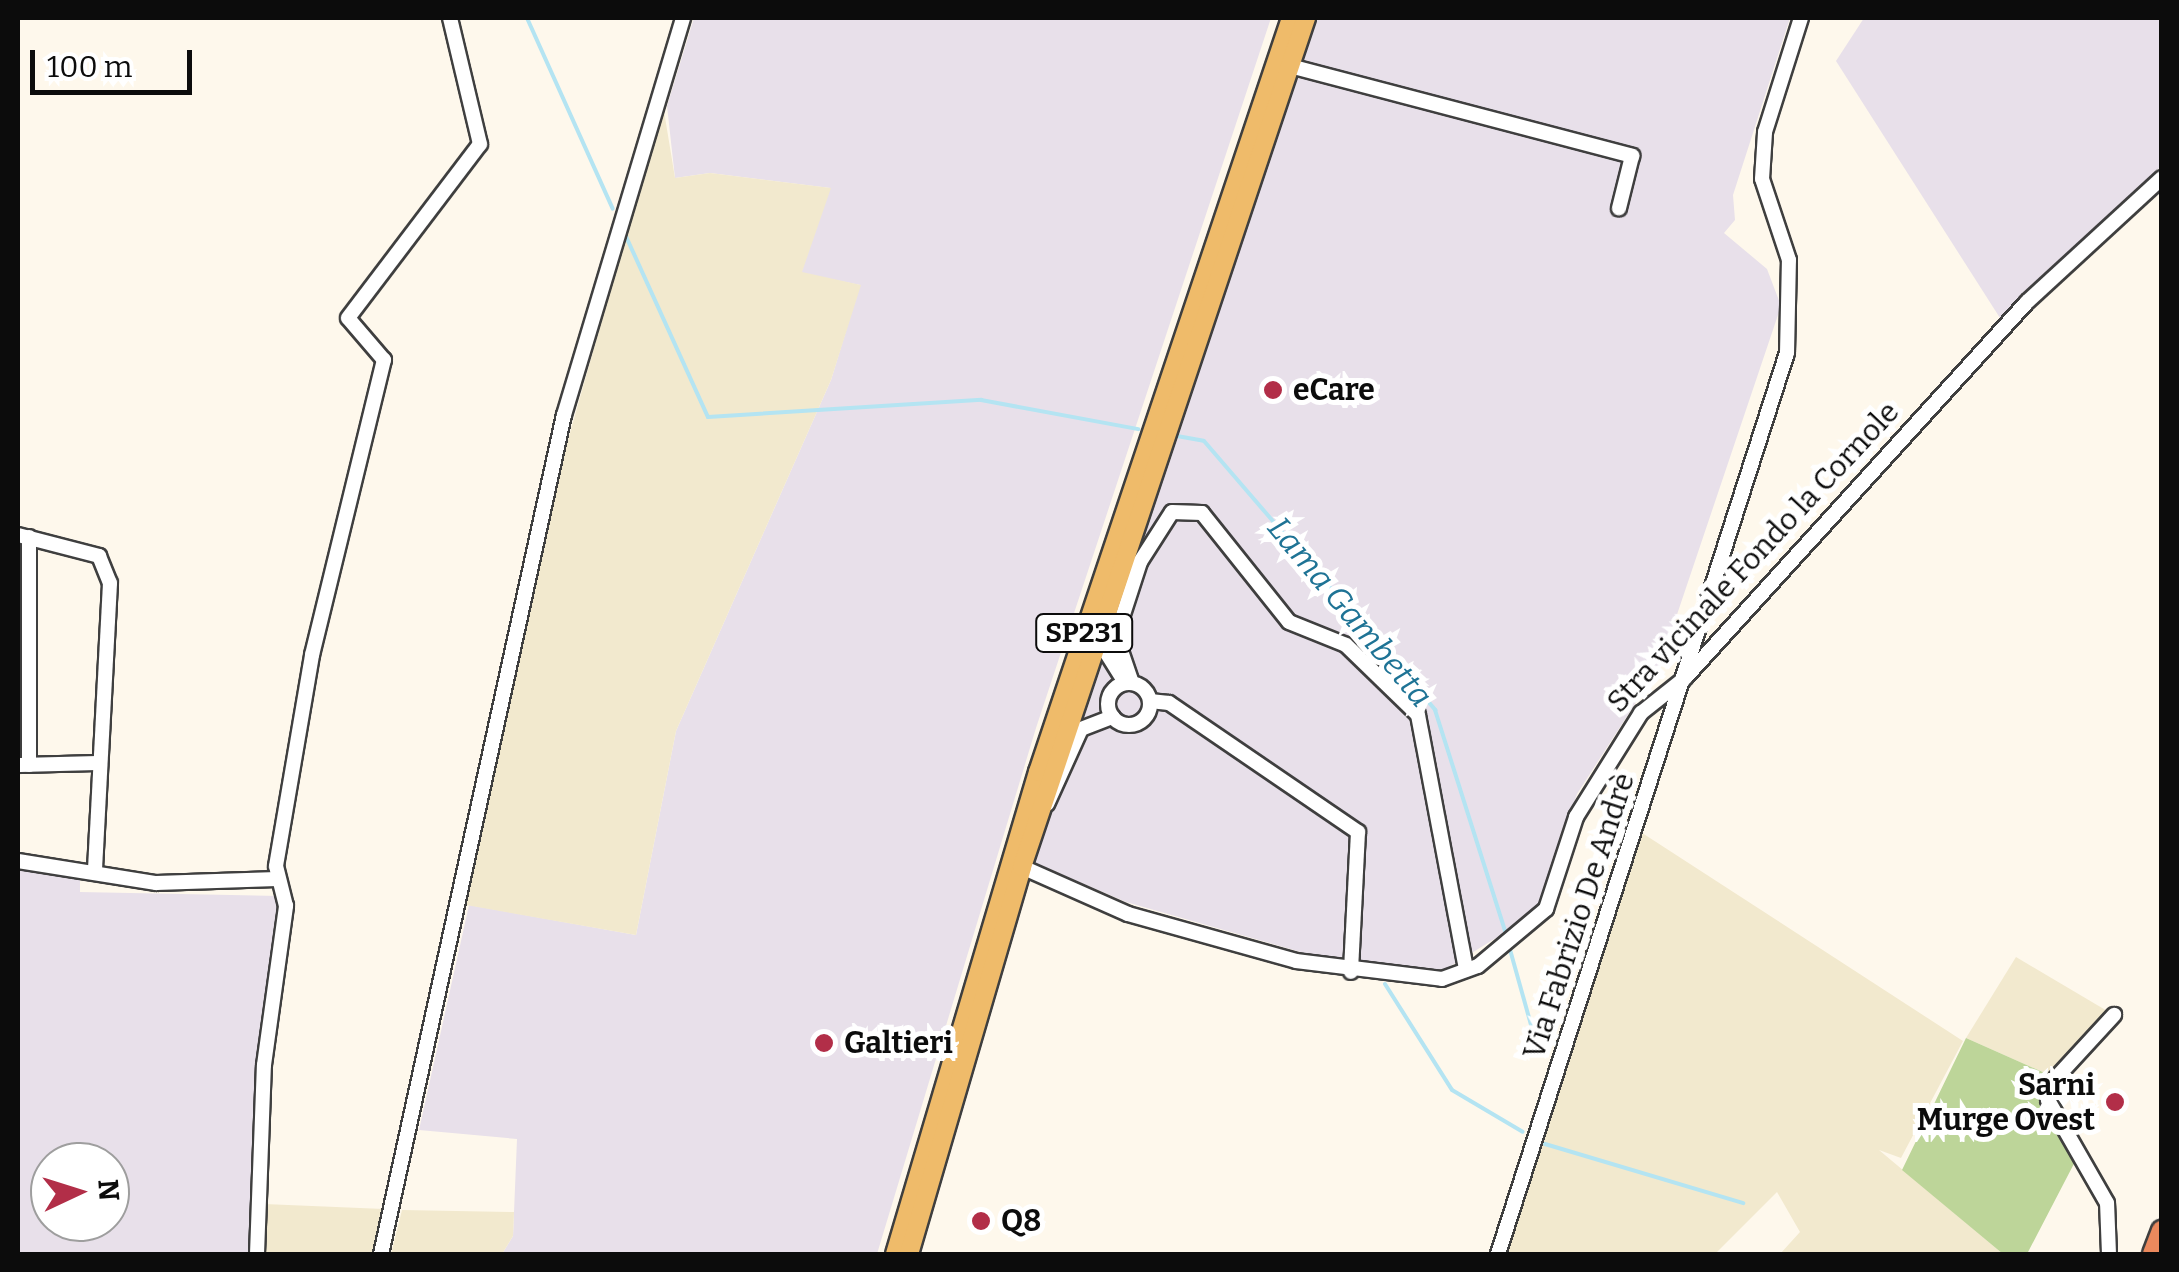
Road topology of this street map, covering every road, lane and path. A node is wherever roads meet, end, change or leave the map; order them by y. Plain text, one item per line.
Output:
1 (450, 18) edge
2 (684, 18) edge
3 (1290, 18) edge
4 (1306, 18) edge
5 (1801, 18) edge
6 (1290, 66) junction
7 (2162, 178) edge
8 (1619, 208) dead end
9 (23, 536) edge
10 (1113, 588) junction
11 (23, 605) edge
12 (24, 665) edge
13 (1685, 678) junction
14 (1128, 683) junction
15 (1150, 701) junction
16 (1113, 717) junction
17 (100, 763) junction
18 (23, 764) edge
19 (1040, 812) junction
20 (18, 861) edge
21 (1022, 867) junction
22 (95, 868) junction
23 (277, 879) junction
24 (1466, 970) junction
25 (1351, 972) junction
26 (2114, 1015) dead end
27 (2162, 1231) edge
28 (257, 1254) edge
29 (381, 1254) edge
30 (895, 1254) edge
31 (909, 1254) edge
32 (1498, 1254) edge
33 (2109, 1254) edge
34 (2153, 1254) edge

1 - 23 street
2 - 29 street
3 - 30 main road, SP231
4 - 6 main road, SP231
5 - 13 street, Via Fabrizio De Andrè
6 - 8 street
6 - 10 main road, SP231
7 - 13 street, Stra vicinale Fondo la Cornole
9 - 11 street
9 - 17 street
10 - 14 street
10 - 19 main road, SP231
11 - 12 street
12 - 18 street
13 - 24 street, Stra vicinale Fondo la Cornole
13 - 32 street, Via Fabrizio De Andrè
14 - 15 street
14 - 16 street
14 - 24 street
15 - 16 street
15 - 25 street
16 - 19 street
17 - 18 street
17 - 22 street
19 - 21 main road, SP231
20 - 22 street
21 - 25 street, Stra vicinale Fondo la Cornole
21 - 31 main road, SP231
22 - 23 street
23 - 28 street
24 - 25 street, Stra vicinale Fondo la Cornole
26 - 33 street
27 - 34 highway

